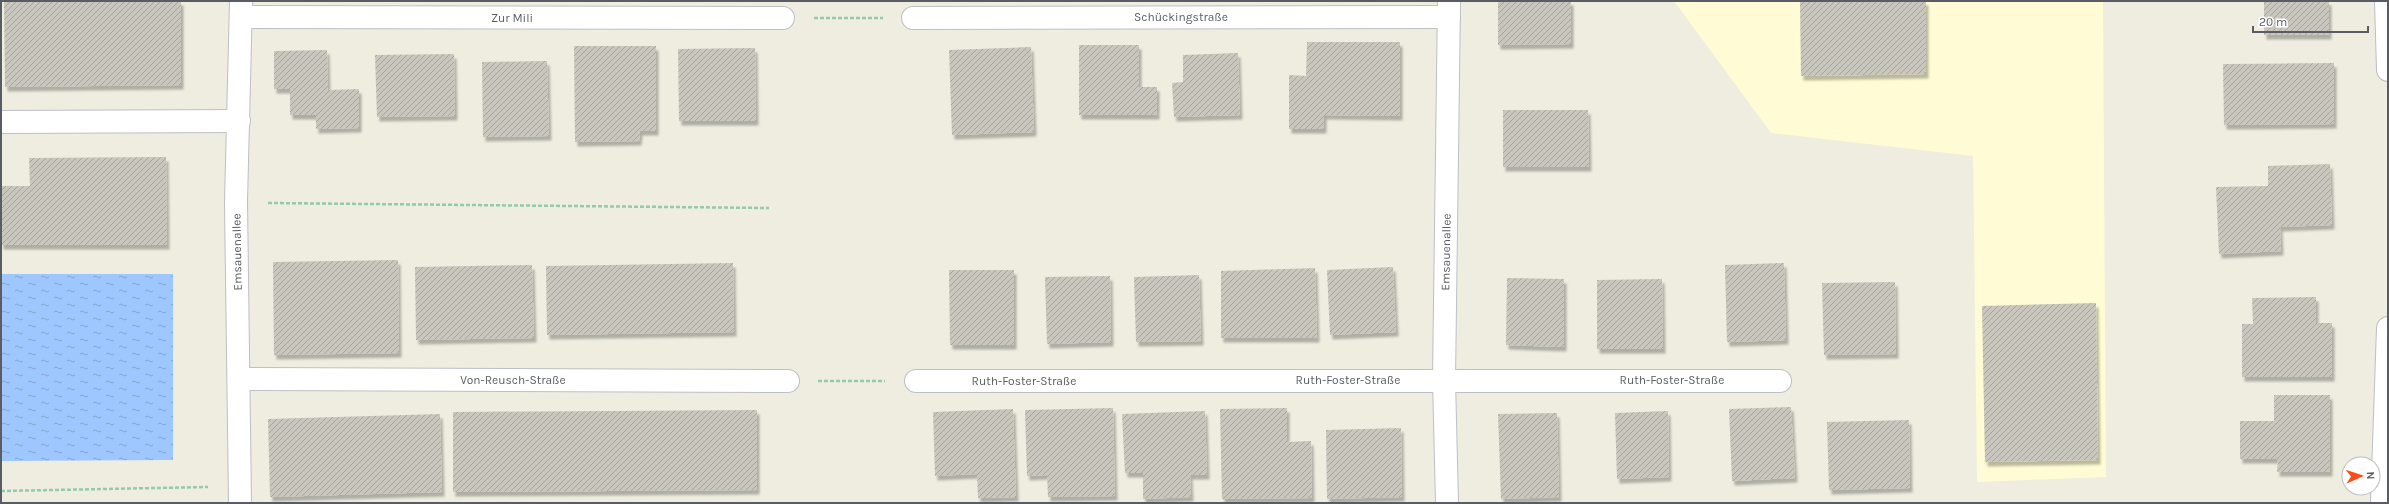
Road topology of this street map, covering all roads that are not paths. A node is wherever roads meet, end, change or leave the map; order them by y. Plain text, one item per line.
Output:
1 (2386, 1) edge
2 (241, 9) edge
3 (1449, 9) edge
4 (783, 18) road end
5 (913, 18) road end
6 (2388, 70) edge
7 (239, 120) junction
8 (1, 122) edge
9 (2388, 328) edge
10 (239, 379) junction
11 (1444, 380) junction
12 (916, 381) road end
13 (1780, 381) dead end
14 (788, 382) road end
15 (240, 494) edge
16 (1447, 503) edge
17 (2382, 503) edge

1 - 6 street
2 - 4 street, Zur Mili
2 - 7 street, Emsauenallee
3 - 5 street, Schückingstraße
3 - 11 street, Emsauenallee
7 - 8 street
7 - 10 street, Emsauenallee
9 - 17 street
10 - 14 street, Von-Reusch-Straße
10 - 15 street, Emsauenallee
11 - 12 street, Ruth-Foster-Straße
11 - 13 street, Ruth-Foster-Straße
11 - 16 street, Emsauenallee

